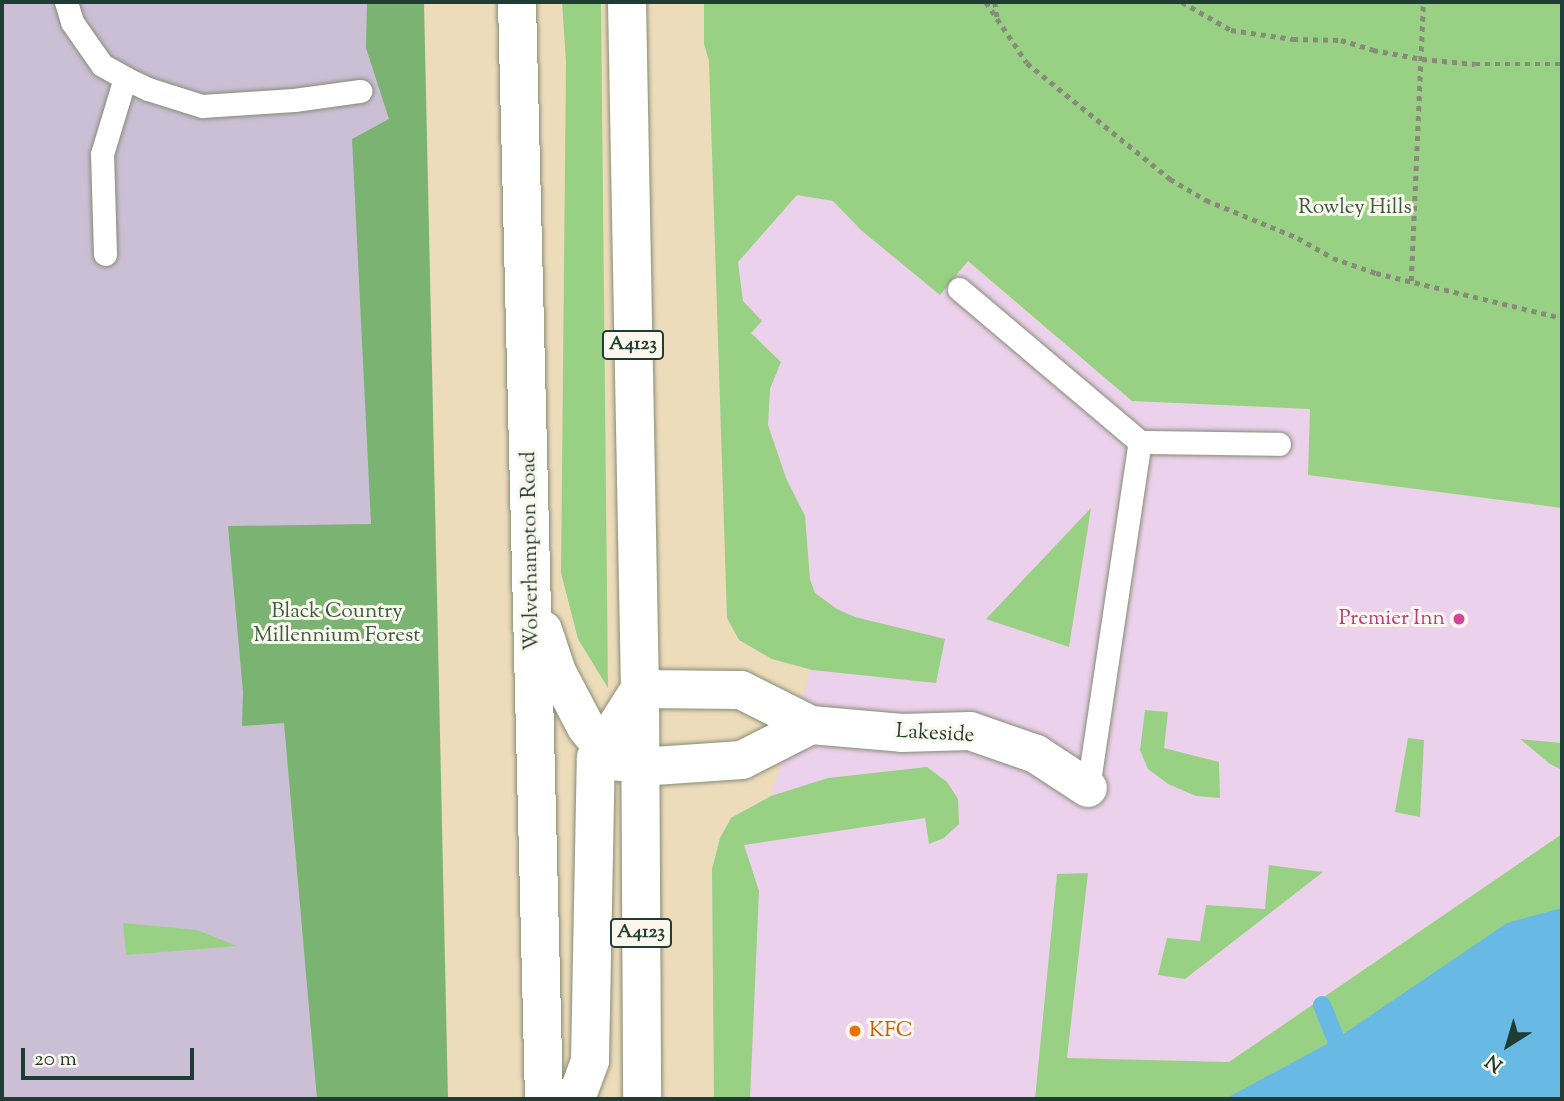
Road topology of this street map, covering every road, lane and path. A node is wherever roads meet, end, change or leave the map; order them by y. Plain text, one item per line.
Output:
1 (66, 2) edge
2 (517, 2) edge
3 (627, 2) edge
4 (986, 2) edge
5 (995, 2) edge
6 (1182, 2) edge
7 (1423, 2) edge
8 (997, 18) junction
9 (1422, 59) junction
10 (1562, 64) edge
11 (125, 78) junction
12 (360, 92) dead end
13 (105, 254) dead end
14 (1411, 281) junction
15 (958, 289) dead end
16 (1562, 318) edge
17 (1140, 442) junction
18 (1279, 444) dead end
19 (532, 595) junction
20 (640, 689) junction
21 (811, 725) junction
22 (603, 748) junction
23 (640, 767) junction
24 (1088, 788) joint
25 (544, 1099) edge
26 (576, 1099) edge
27 (642, 1099) edge

1 - 11 lane
2 - 19 main road, Wolverhampton Road
3 - 20 main road, A4123
4 - 8 path
5 - 8 path
6 - 9 path
7 - 9 path
8 - 14 path
9 - 10 path
9 - 14 path
11 - 12 lane
11 - 13 lane
14 - 16 path
15 - 17 lane
17 - 18 lane
17 - 24 lane
19 - 22 main road
19 - 25 main road, Wolverhampton Road
20 - 21 main road, Lakeside
20 - 22 main road
20 - 23 main road, A4123
21 - 23 main road
21 - 24 main road, Lakeside
22 - 23 main road
22 - 26 main road
23 - 27 main road, A4123

